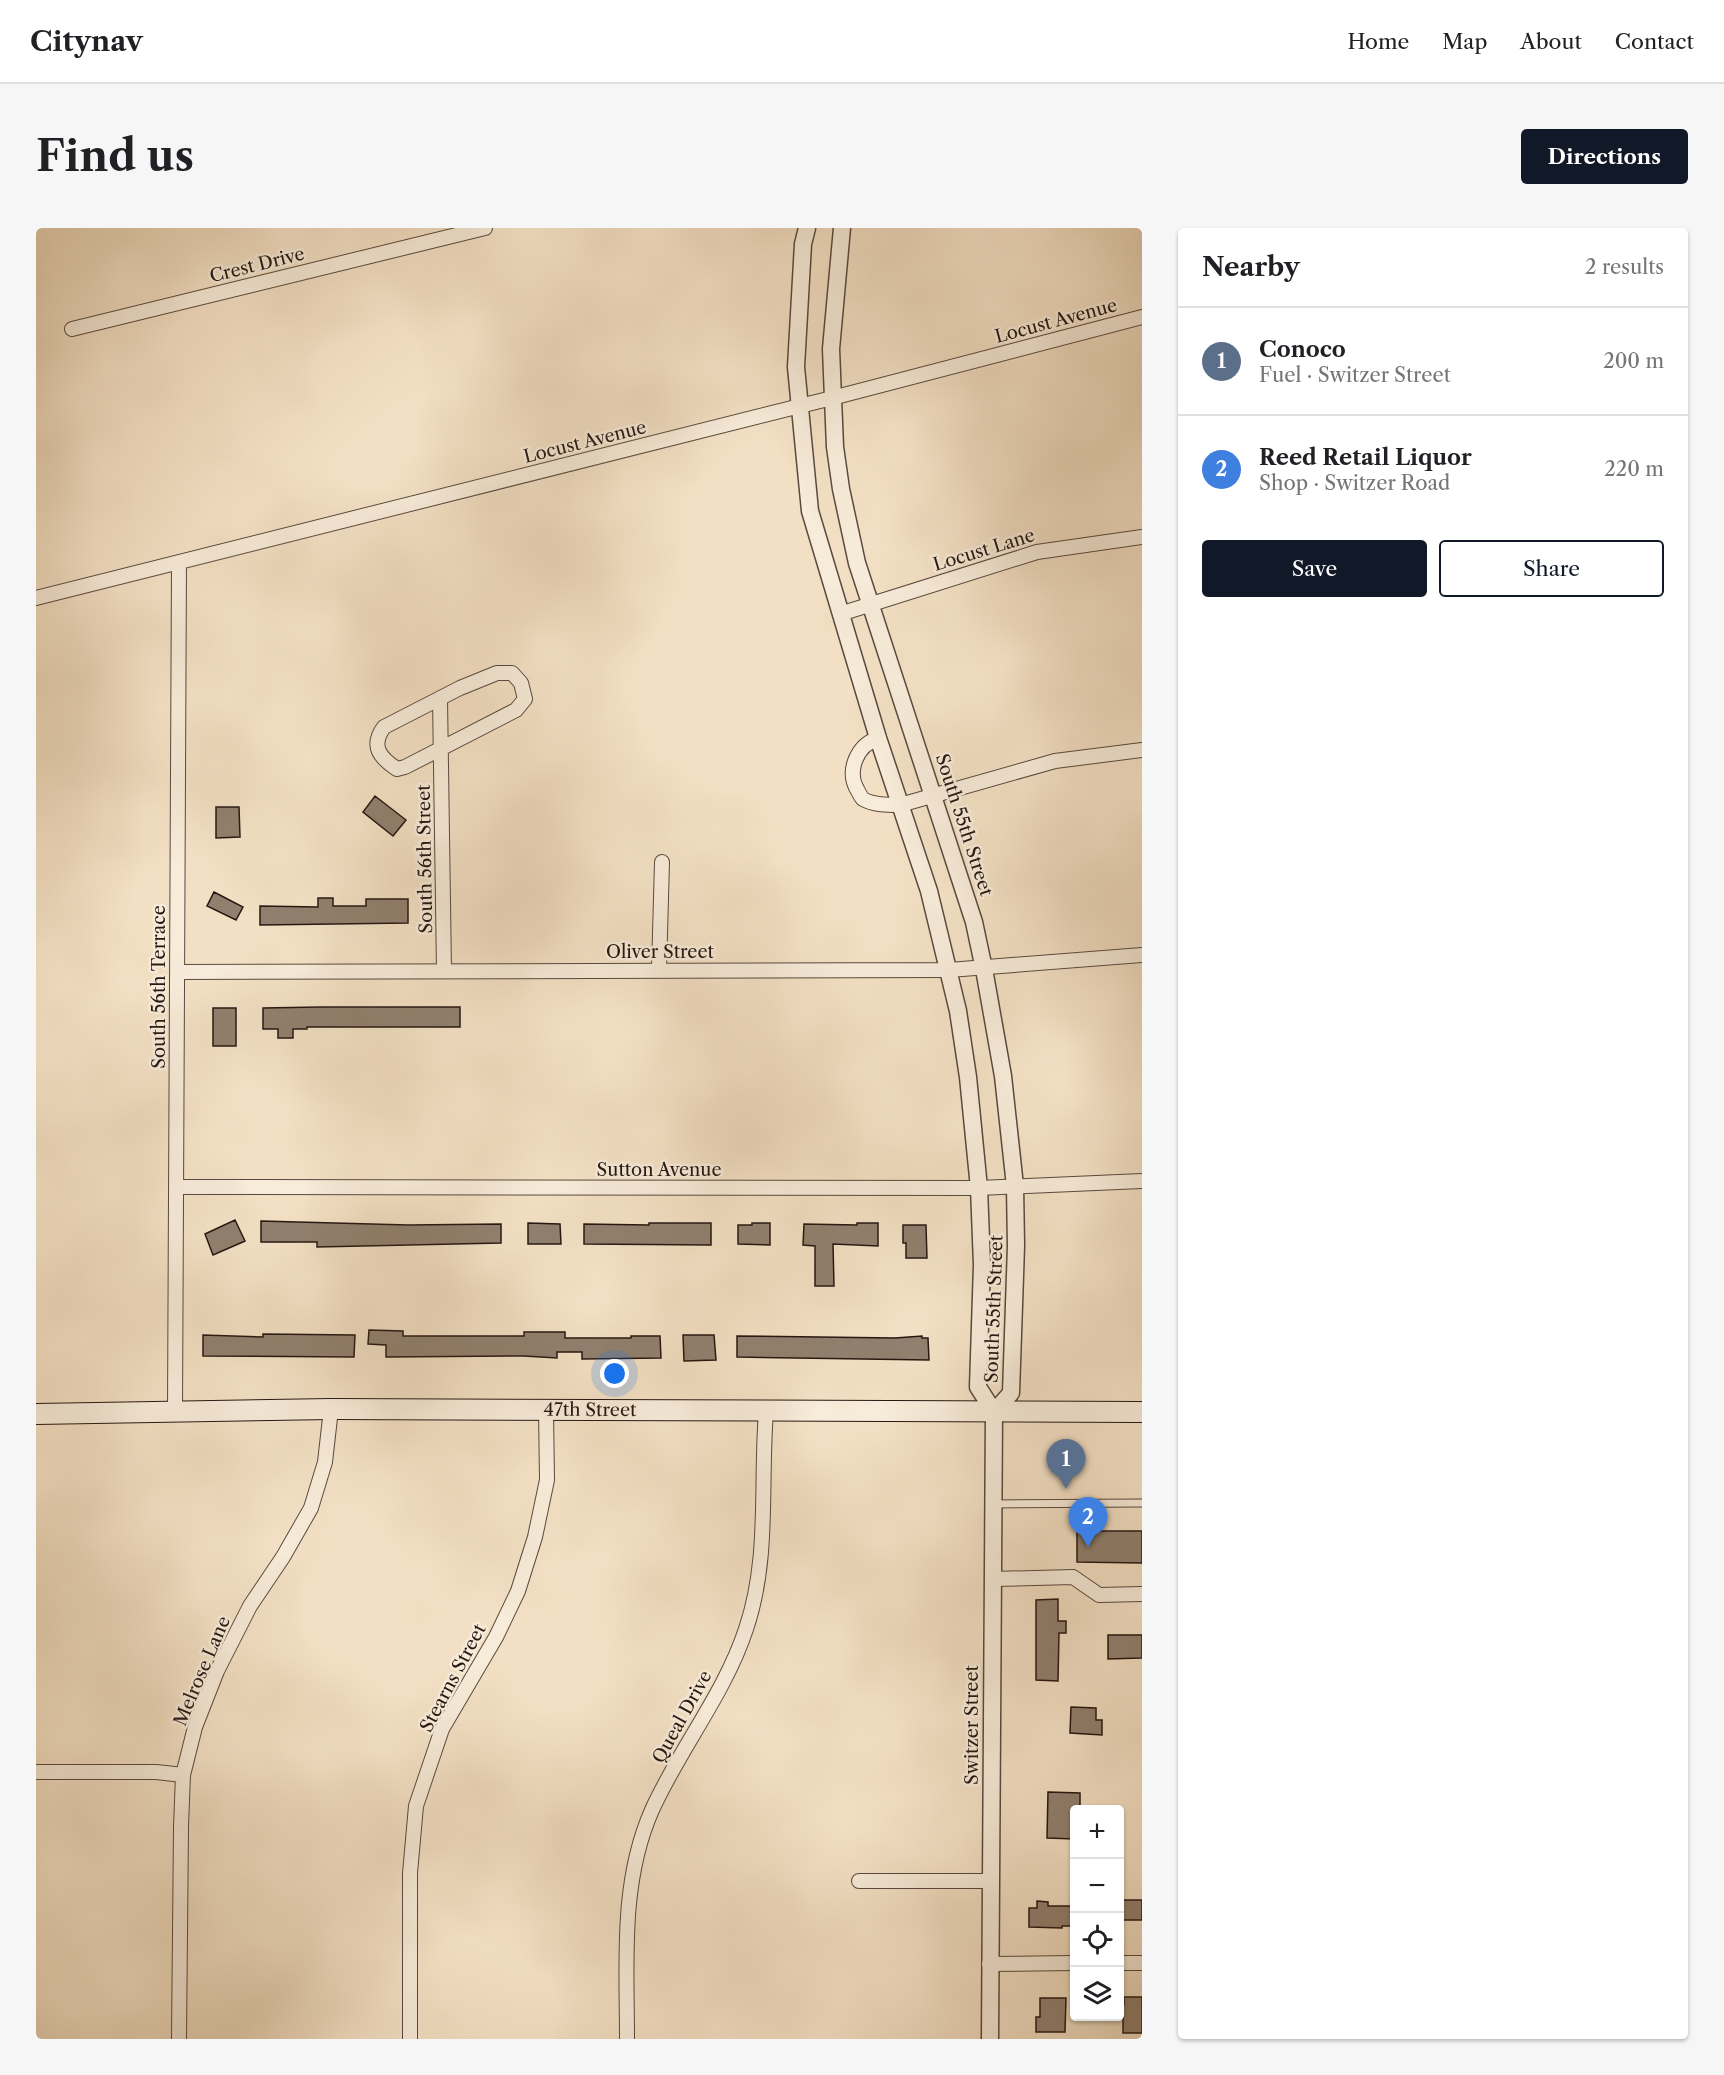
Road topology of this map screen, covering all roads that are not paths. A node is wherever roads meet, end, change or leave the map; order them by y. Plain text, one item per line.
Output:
1 (485, 228) edge
2 (807, 228) edge
3 (842, 228) edge
4 (1142, 317) edge
5 (72, 329) dead end
6 (832, 398) junction
7 (800, 406) junction
8 (1142, 537) edge
9 (179, 562) junction
10 (36, 598) edge
11 (871, 603) junction
12 (840, 614) junction
13 (440, 698) junction
14 (878, 738) junction
15 (441, 748) junction
16 (1142, 750) edge
17 (934, 795) junction
18 (900, 805) junction
19 (662, 862) dead end
20 (1142, 955) edge
21 (984, 969) junction
22 (444, 970) junction
23 (659, 970) junction
24 (949, 970) junction
25 (178, 972) junction
26 (1142, 1181) edge
27 (1015, 1186) junction
28 (177, 1187) junction
29 (979, 1188) junction
30 (331, 1409) junction
31 (546, 1410) junction
32 (175, 1411) junction
33 (766, 1412) junction
34 (994, 1412) junction
35 (1142, 1413) edge
36 (36, 1414) edge
37 (1142, 1503) edge
38 (993, 1504) junction
39 (993, 1580) junction
40 (1142, 1594) edge
41 (36, 1772) edge
42 (183, 1775) junction
43 (860, 1881) dead end
44 (990, 1881) junction
45 (1124, 1963) edge
46 (1142, 1963) edge
47 (989, 1964) junction
48 (1070, 1964) edge
49 (179, 2039) edge
50 (410, 2039) edge
51 (627, 2039) edge
52 (990, 2039) edge

1 - 5 street, Crest Drive
2 - 7 street, South 55th Street
3 - 6 street, South 55th Street
4 - 6 street, Locust Avenue
6 - 7 street, Locust Avenue
6 - 11 street, South 55th Street
7 - 9 street, Locust Avenue
7 - 12 street, South 55th Street
8 - 11 street, Locust Lane
9 - 10 street, Locust Avenue
9 - 25 street, South 56th Terrace
11 - 12 street, Locust Lane
11 - 17 street, South 55th Street
12 - 14 street, South 55th Street
13 - 15 street, South 56th Street
13 - 15 street, South 56th Street
13 - 15 street, South 56th Street
14 - 18 street, South 55th Street
14 - 18 street
15 - 22 street, South 56th Street
16 - 17 street
17 - 18 street
17 - 21 street, South 55th Street
18 - 24 street, South 55th Street
19 - 23 street
20 - 21 street, Oliver Street
21 - 24 street, Oliver Street
21 - 27 street, South 55th Street
22 - 23 street, Oliver Street
22 - 25 street, Oliver Street
23 - 24 street, Oliver Street
24 - 29 street, South 55th Street
25 - 28 street, South 56th Terrace
26 - 27 street, Sutton Avenue
27 - 29 street, Sutton Avenue
27 - 34 street, South 55th Street
28 - 29 street, Sutton Avenue
28 - 32 street, South 56th Terrace
29 - 34 street, South 55th Street
30 - 31 main road, 47th Street
30 - 32 main road, 47th Street
30 - 42 street, Melrose Lane
31 - 33 main road, 47th Street
31 - 50 street, Stearns Street
32 - 36 main road, 47th Street
33 - 34 main road, 47th Street
33 - 51 street, Queal Drive
34 - 35 main road, 47th Street
34 - 38 street, Switzer Street
37 - 38 lane
38 - 39 street, Switzer Street
39 - 40 street
39 - 44 street, Switzer Street
41 - 42 street
42 - 49 street, Melrose Lane
43 - 44 street
44 - 47 street, Switzer Street
45 - 46 street
47 - 48 street
47 - 52 street, Switzer Street

